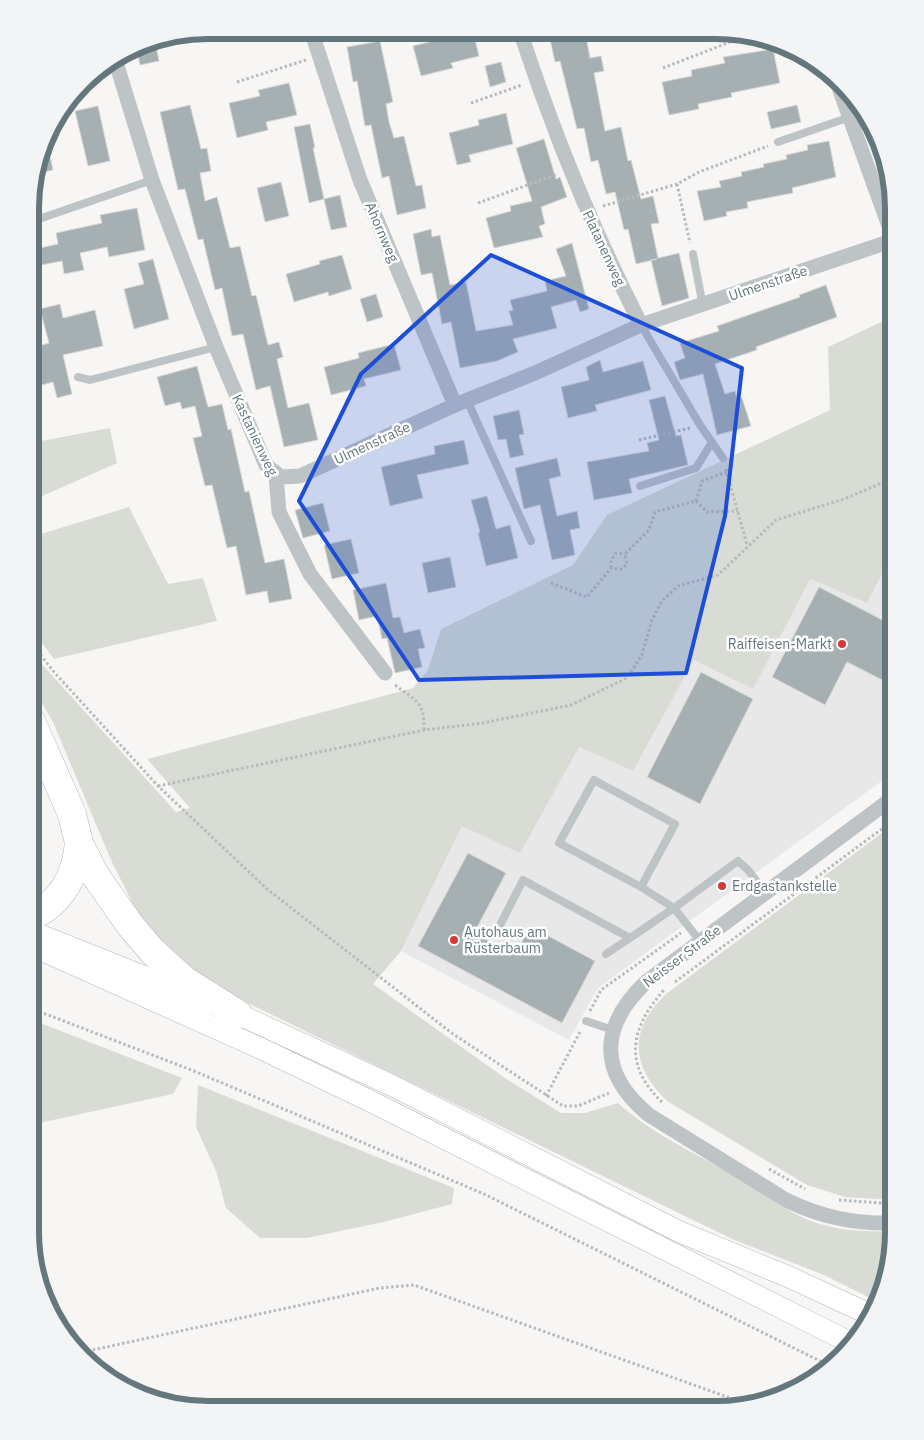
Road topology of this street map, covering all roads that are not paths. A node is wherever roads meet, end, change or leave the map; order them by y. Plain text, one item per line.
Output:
1 (314, 39) edge
2 (523, 39) edge
3 (117, 65) edge
4 (842, 95) edge
5 (850, 117) junction
6 (778, 142) road end
7 (152, 180) junction
8 (885, 215) edge
9 (39, 219) edge
10 (885, 243) edge
11 (693, 254) road end
12 (702, 306) junction
13 (641, 325) junction
14 (216, 348) junction
15 (78, 377) dead end
16 (461, 403) junction
17 (712, 442) junction
18 (723, 458) road end
19 (276, 475) junction
20 (640, 486) dead end
21 (531, 540) dead end
22 (385, 673) dead end
23 (39, 738) edge
24 (885, 804) edge
25 (79, 842) junction
26 (641, 887) junction
27 (765, 892) junction
28 (674, 908) junction
29 (39, 912) edge
30 (495, 935) dead end
31 (630, 938) junction
32 (700, 941) junction
33 (39, 945) edge
34 (39, 946) edge
35 (606, 954) dead end
36 (238, 1014) junction
37 (586, 1021) dead end
38 (613, 1030) junction
39 (885, 1222) edge
40 (865, 1312) edge
41 (846, 1340) edge

1 - 16 street, Ahornweg
2 - 13 street, Platanenweg
3 - 7 street, Kastanienweg
4 - 5 street
5 - 6 lane
5 - 8 street
7 - 9 lane
7 - 14 street, Kastanienweg
10 - 12 street, Ulmenstraße
11 - 12 lane
12 - 13 street, Ulmenstraße
13 - 16 street, Ulmenstraße
13 - 17 lane
14 - 15 lane
14 - 19 street, Kastanienweg
16 - 19 street, Ulmenstraße
16 - 21 lane
17 - 18 lane
17 - 20 lane
19 - 22 street, Kastanienweg
23 - 25 highway
24 - 27 street, Neisser Straße
25 - 29 highway
25 - 36 highway
26 - 26 lane
26 - 28 lane
27 - 28 lane
27 - 32 street, Neisser Straße
28 - 31 lane
28 - 32 lane
30 - 31 lane
31 - 35 lane
32 - 38 street, Neisser Straße
33 - 36 main road
34 - 41 main road
36 - 40 main road
37 - 38 lane
38 - 39 street, Neisser Straße

